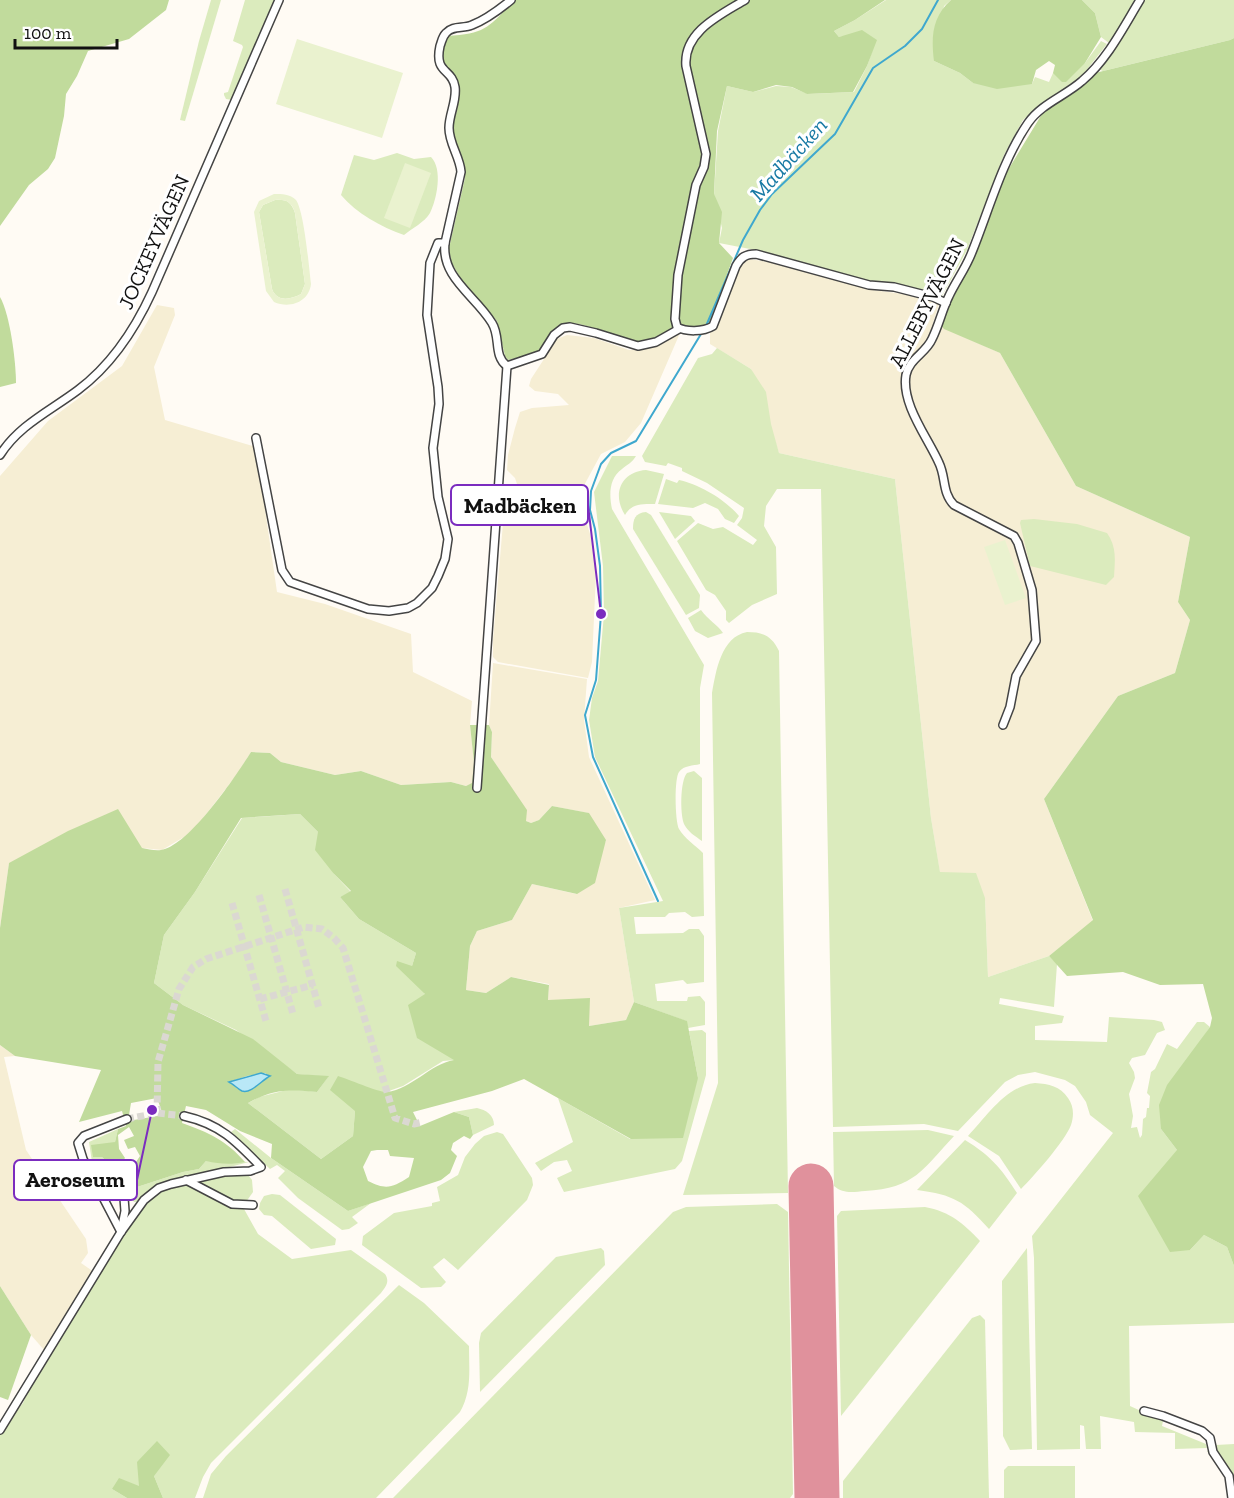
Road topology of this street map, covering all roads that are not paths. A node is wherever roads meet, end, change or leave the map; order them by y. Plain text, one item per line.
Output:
1 (279, 0) edge
2 (511, 0) edge
3 (745, 0) edge
4 (1140, 0) edge
5 (445, 243) junction
6 (946, 303) junction
7 (679, 328) junction
8 (507, 366) junction
9 (256, 438) dead end
10 (0, 455) edge
11 (1003, 725) dead end
12 (477, 788) dead end
13 (184, 1116) tunnel mouth
14 (127, 1119) tunnel mouth
15 (88, 1168) junction
16 (186, 1180) junction
17 (253, 1205) dead end
18 (121, 1232) junction
19 (1144, 1411) dead end
20 (0, 1430) edge
21 (1232, 1498) edge

1 - 10 street, JOCKEYVÄGEN
2 - 5 street
3 - 7 street
4 - 6 street, ALLEBYVÄGEN
5 - 8 street
5 - 9 street
6 - 7 street
6 - 11 street, ALLEBYVÄGEN
7 - 8 street
8 - 12 street
13 - 16 street
14 - 15 street
15 - 18 street
15 - 18 street
16 - 17 street
16 - 18 street
18 - 20 street
19 - 21 street

